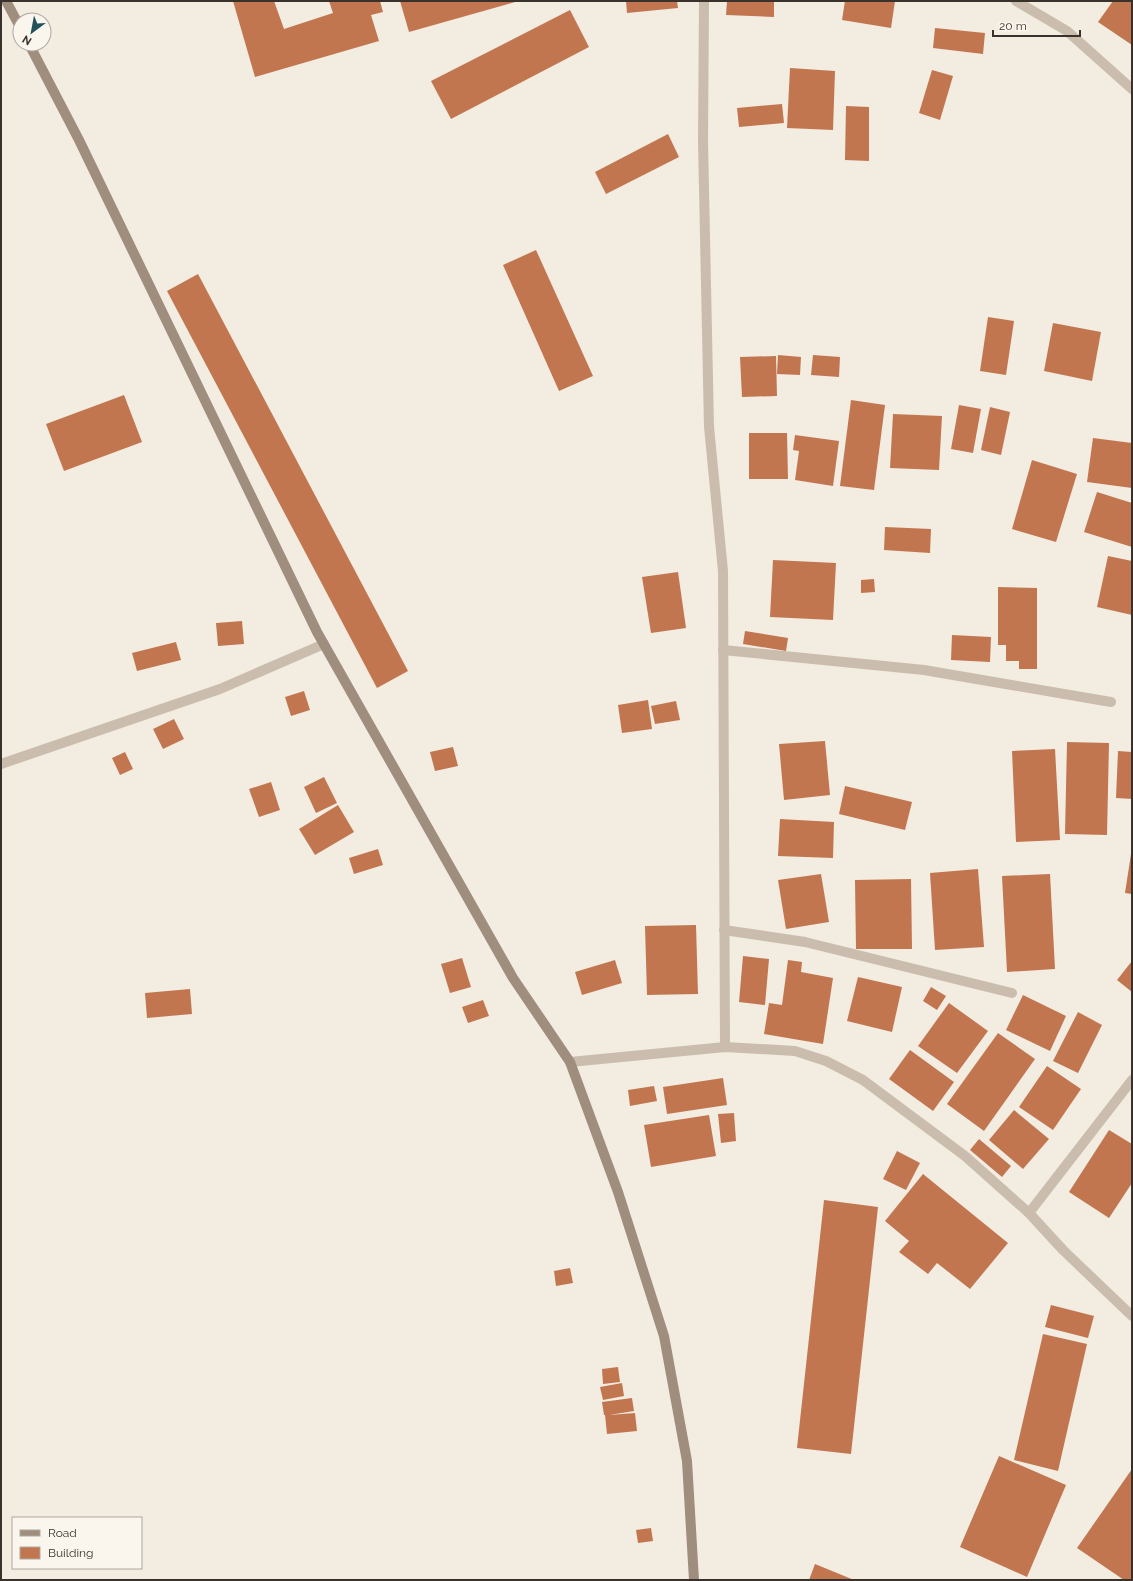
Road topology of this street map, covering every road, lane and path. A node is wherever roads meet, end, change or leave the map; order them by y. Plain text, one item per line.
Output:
1 (6, 1) edge
2 (704, 1) edge
3 (1016, 1) edge
4 (12, 12) edge
5 (33, 52) edge
6 (1132, 89) edge
7 (324, 644) junction
8 (723, 650) junction
9 (1111, 702) dead end
10 (1, 764) edge
11 (724, 930) junction
12 (1012, 993) dead end
13 (725, 1047) junction
14 (570, 1062) junction
15 (1132, 1080) edge
16 (1029, 1213) junction
17 (1132, 1316) edge
18 (694, 1580) edge

1 - 4 main road
2 - 8 street
3 - 6 street
5 - 7 main road
7 - 10 street
7 - 14 main road
8 - 9 street
8 - 11 street
11 - 12 street
11 - 13 street
13 - 14 street
13 - 16 street
14 - 18 main road
15 - 16 street
16 - 17 street

